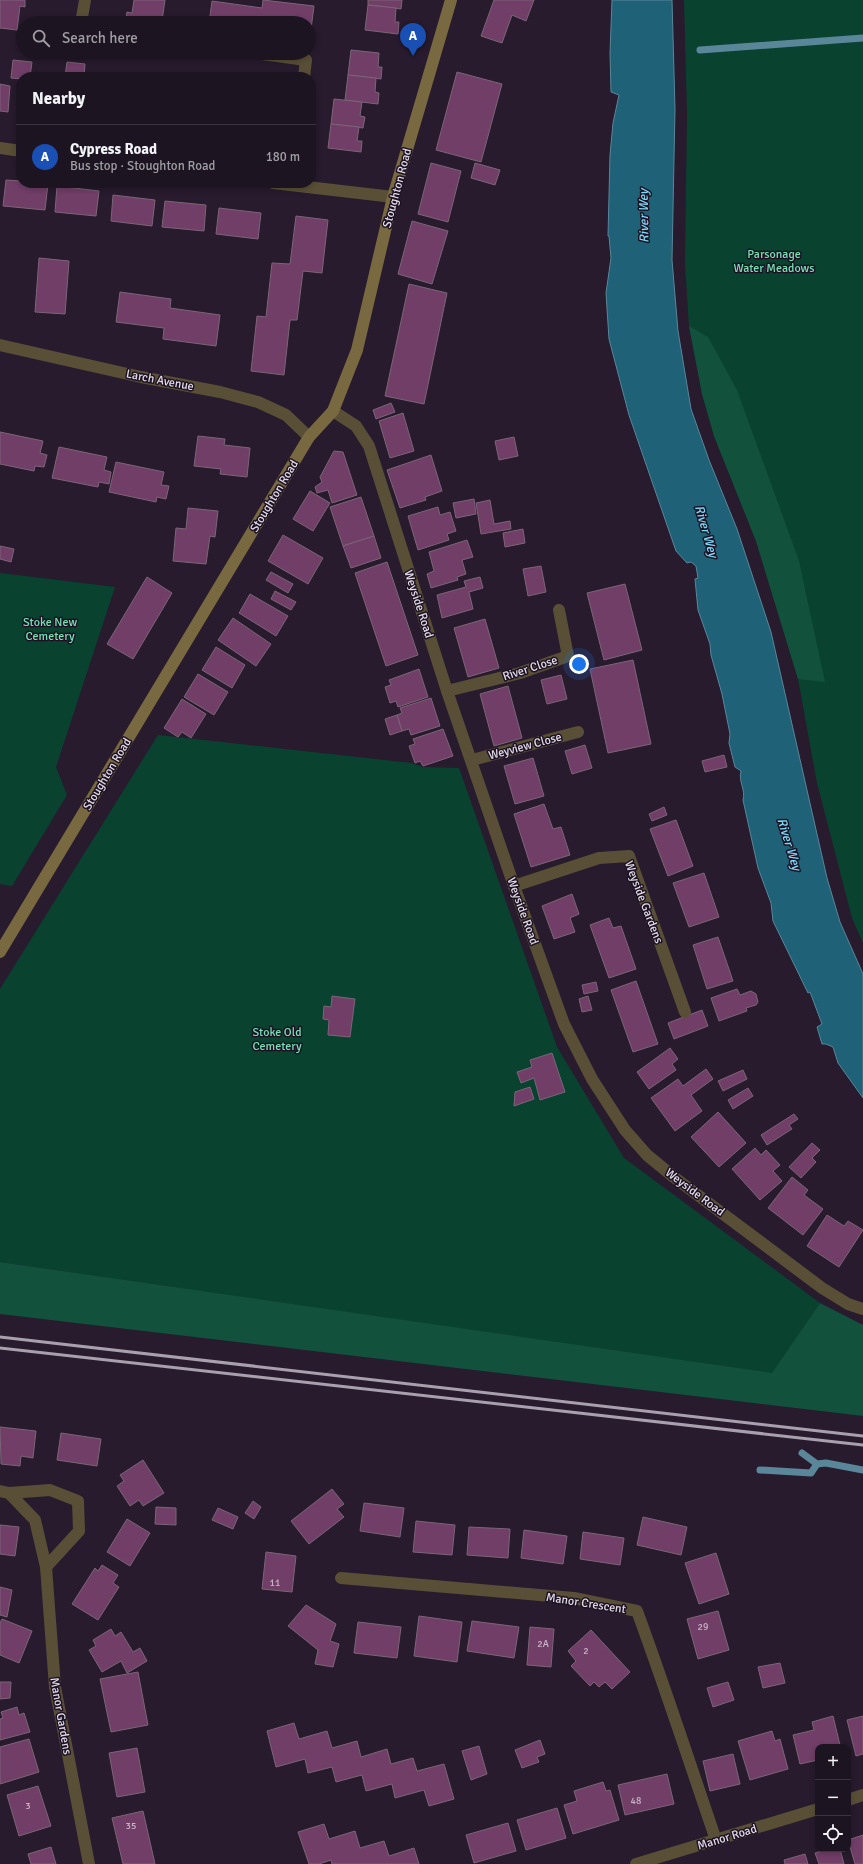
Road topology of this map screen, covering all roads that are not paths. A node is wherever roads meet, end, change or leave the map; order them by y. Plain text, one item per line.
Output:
1 (85, 0) edge
2 (451, 0) edge
3 (82, 16) edge
4 (306, 60) edge
5 (305, 72) edge
6 (0, 148) edge
7 (16, 150) edge
8 (316, 187) edge
9 (393, 197) junction
10 (0, 345) edge
11 (332, 411) junction
12 (310, 437) junction
13 (559, 610) dead end
14 (447, 691) junction
15 (578, 732) dead end
16 (472, 760) junction
17 (514, 886) junction
18 (0, 952) edge
19 (685, 1012) dead end
20 (863, 1309) edge
21 (4, 1492) edge
22 (46, 1567) junction
23 (341, 1578) dead end
24 (863, 1795) edge
25 (851, 1799) edge
26 (815, 1810) edge
27 (716, 1840) junction
28 (89, 1864) edge
29 (636, 1864) edge

1 - 3 street
2 - 9 street, Stoughton Road
4 - 5 street
6 - 7 street
8 - 9 street
9 - 11 street, Stoughton Road
10 - 12 street, Larch Avenue
11 - 12 street, Stoughton Road
11 - 14 street, Weyside Road
12 - 18 street, Stoughton Road
13 - 14 street, River Close
14 - 16 street, Weyside Road
15 - 16 street, Weyview Close
16 - 17 street, Weyside Road
17 - 19 street, Weyside Gardens
17 - 20 street, Weyside Road
21 - 22 street, Manor Gardens
21 - 22 street, Manor Gardens
22 - 28 street, Manor Gardens
23 - 27 street, Manor Crescent
24 - 25 street
26 - 27 street, Manor Road
27 - 29 street, Manor Road

